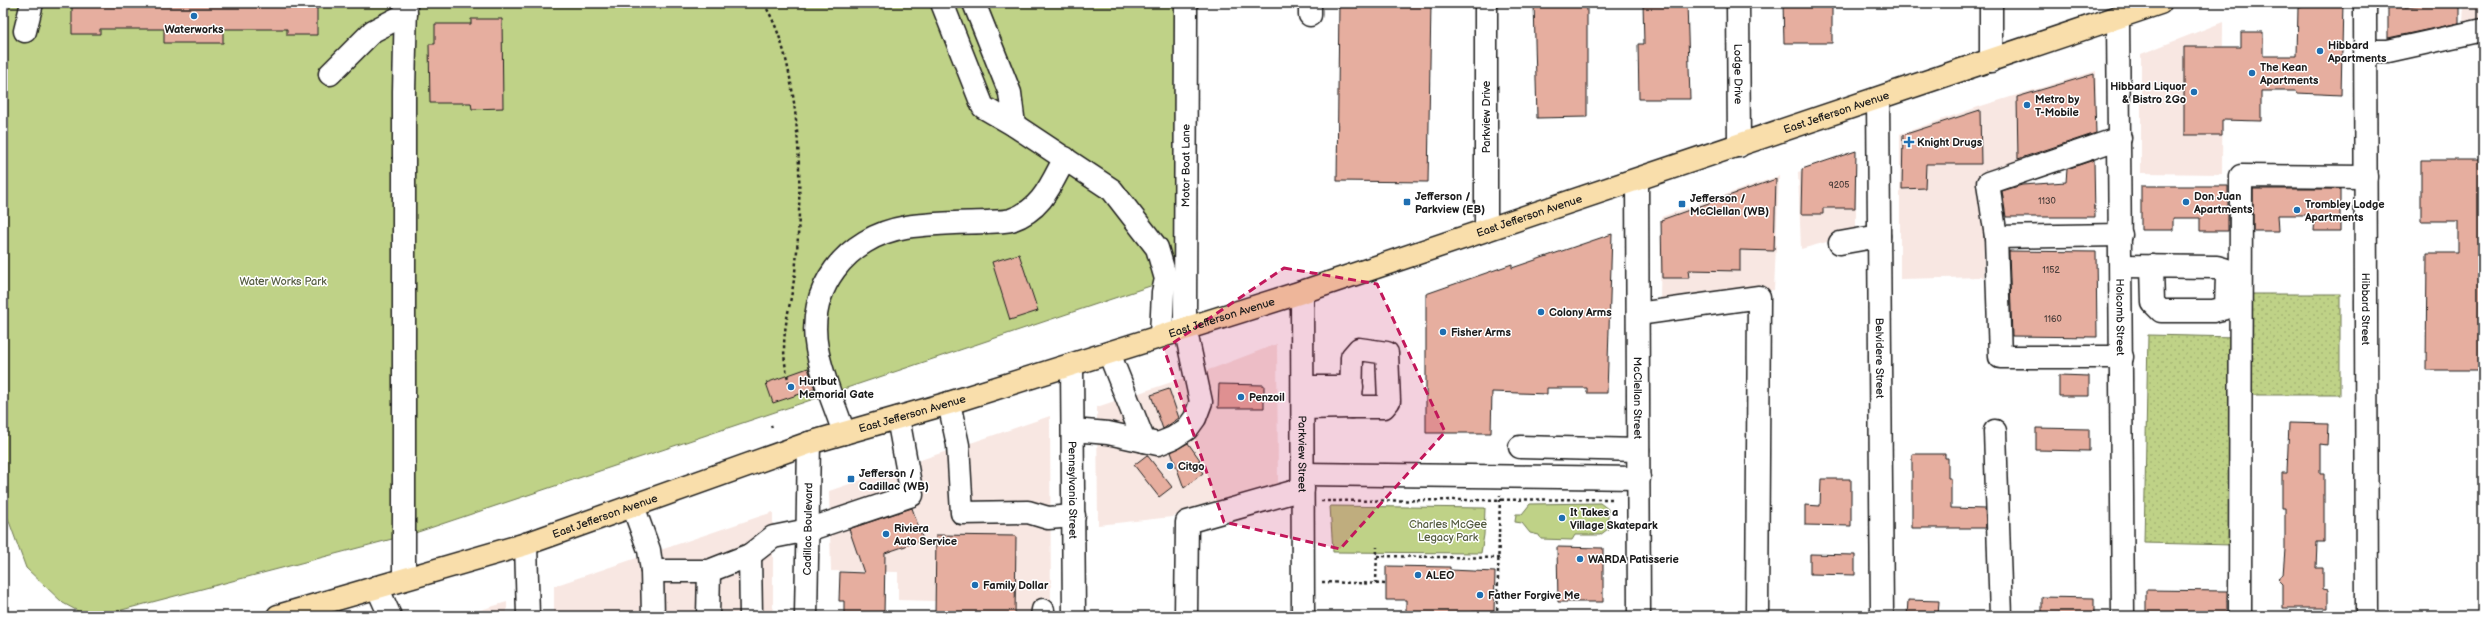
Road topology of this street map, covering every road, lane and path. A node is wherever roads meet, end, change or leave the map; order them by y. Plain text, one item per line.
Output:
1 (22, 3) edge
2 (32, 3) edge
3 (942, 3) edge
4 (974, 3) edge
5 (1186, 3) edge
6 (1486, 3) edge
7 (1738, 3) edge
8 (1991, 3) edge
9 (2365, 3) edge
10 (2155, 4) edge
11 (406, 8) edge
12 (766, 9) dead end
13 (2118, 19) junction
14 (2483, 30) edge
15 (2366, 51) junction
16 (1991, 61) junction
17 (330, 74) dead end
18 (1878, 99) junction
19 (1014, 125) junction
20 (2120, 138) junction
21 (1739, 146) junction
22 (1065, 158) junction
23 (2366, 177) junction
24 (1637, 180) junction
25 (1486, 230) junction
26 (2121, 235) junction
27 (1879, 236) junction
28 (1996, 237) junction
29 (1840, 243) dead end
30 (2121, 266) junction
31 (2152, 266) dead end
32 (1302, 292) junction
33 (1638, 314) junction
34 (1185, 327) junction
35 (1161, 336) junction
36 (1109, 353) junction
37 (2122, 358) junction
38 (1072, 365) junction
39 (789, 383) dead end
40 (1303, 397) junction
41 (1352, 397) dead end
42 (949, 403) junction
43 (898, 418) junction
44 (1074, 430) junction
45 (1995, 431) dead end
46 (844, 433) junction
47 (1144, 441) junction
48 (809, 443) junction
49 (1520, 448) dead end
50 (1638, 450) junction
51 (1500, 476) junction
52 (1639, 478) junction
53 (1308, 488) junction
54 (1615, 499) dead end
55 (1500, 500) junction
56 (633, 506) junction
57 (1074, 516) junction
58 (808, 530) junction
59 (526, 544) junction
60 (1377, 547) dead end
61 (750, 554) junction
62 (1377, 556) junction
63 (1499, 558) junction
64 (652, 570) junction
65 (709, 571) junction
66 (404, 578) junction
67 (1318, 582) dead end
68 (1376, 584) junction
69 (1386, 584) dead end
70 (377, 587) junction
71 (281, 616) edge
72 (390, 616) edge
73 (528, 616) edge
74 (653, 616) edge
75 (708, 616) edge
76 (751, 616) edge
77 (806, 616) edge
78 (1074, 616) edge
79 (1186, 616) edge
80 (1303, 616) edge
81 (1497, 616) edge
82 (1639, 616) edge
83 (1757, 616) edge
84 (1882, 616) edge
85 (2001, 616) edge
86 (2123, 616) edge
87 (2240, 616) edge
88 (2367, 616) edge

1 - 2 street
3 - 19 street
4 - 19 street
5 - 34 street, Motor Boat Lane
6 - 25 street, Parkview Drive
7 - 21 street, Lodge Drive
8 - 16 street
9 - 15 street, Hibbard Street
10 - 13 main road, East Jefferson Avenue
11 - 17 street
11 - 66 street
12 - 39 path
13 - 16 main road, East Jefferson Avenue
13 - 20 street, Holcomb Street
14 - 15 street
15 - 23 street, Hibbard Street
16 - 18 main road, East Jefferson Avenue
18 - 21 main road, East Jefferson Avenue
18 - 27 street, Belvidere Street
19 - 22 street
20 - 26 street, Holcomb Street
20 - 28 street
21 - 24 main road, East Jefferson Avenue
22 - 35 street
22 - 46 street
23 - 87 street
23 - 88 street, Hibbard Street
24 - 25 main road, East Jefferson Avenue
24 - 33 street, McClellan Street
25 - 32 main road, East Jefferson Avenue
26 - 28 street
26 - 30 street, Holcomb Street
27 - 29 street
27 - 84 street, Belvidere Street
28 - 37 street
30 - 31 street
30 - 37 street, Holcomb Street
32 - 34 main road, East Jefferson Avenue
32 - 40 street, Parkview Street
33 - 50 street, McClellan Street
33 - 83 street
34 - 35 main road, East Jefferson Avenue
34 - 47 street, Motor Boat Lane
35 - 36 main road, East Jefferson Avenue
36 - 38 main road, East Jefferson Avenue
36 - 47 street
37 - 86 street, Holcomb Street
38 - 42 main road, East Jefferson Avenue
38 - 44 street, Pennsylvania Street
40 - 41 street
40 - 53 street, Parkview Street
42 - 43 main road, East Jefferson Avenue
42 - 57 street
43 - 46 main road, East Jefferson Avenue
43 - 58 street
44 - 47 street, Motor Boat Lane
44 - 57 street, Pennsylvania Street
45 - 85 street
46 - 48 main road, East Jefferson Avenue
48 - 56 main road, East Jefferson Avenue
48 - 58 street, Cadillac Boulevard
49 - 50 street
50 - 52 street, McClellan Street
51 - 52 street
51 - 53 street
51 - 55 path
52 - 82 street, McClellan Street
53 - 55 path
53 - 79 street
53 - 80 street, Parkview Street
54 - 55 path
55 - 63 path
56 - 59 main road, East Jefferson Avenue
56 - 64 street
57 - 78 street, Pennsylvania Street
58 - 61 street
58 - 77 street, Cadillac Boulevard
59 - 66 main road, East Jefferson Avenue
59 - 73 street
60 - 62 path
61 - 65 street
61 - 76 street
62 - 63 path
62 - 68 path
63 - 81 path
64 - 65 street
64 - 74 street
65 - 75 street
66 - 70 main road, East Jefferson Avenue
67 - 68 path
68 - 69 path
70 - 71 main road, East Jefferson Avenue
70 - 72 street

